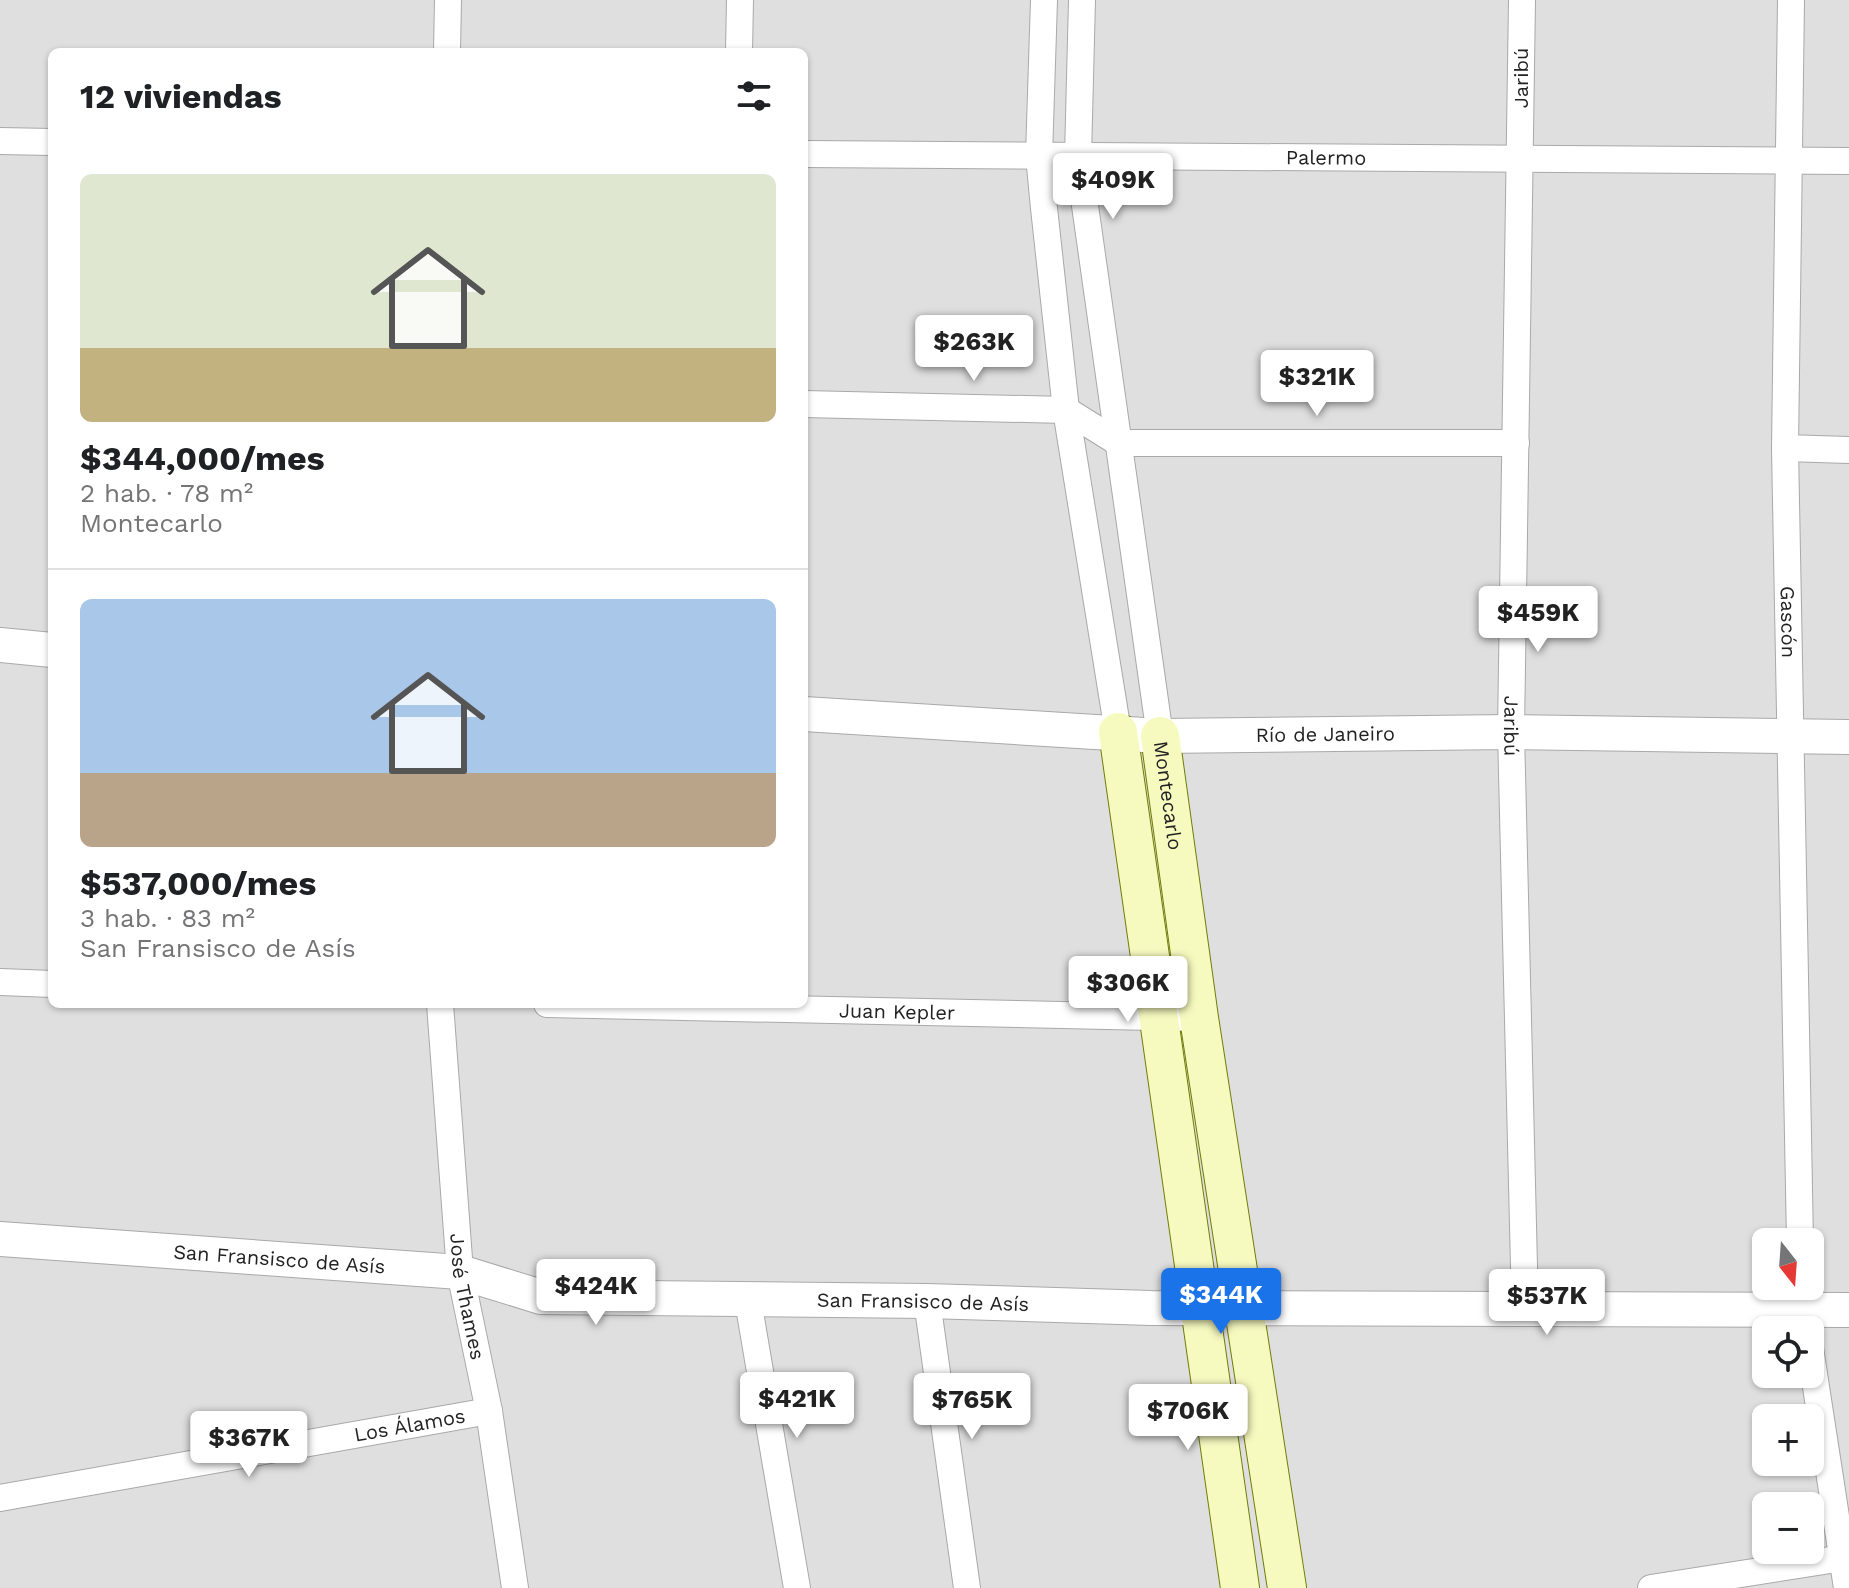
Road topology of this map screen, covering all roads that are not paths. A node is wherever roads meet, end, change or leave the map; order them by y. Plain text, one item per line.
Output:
1 (448, 0) edge
2 (740, 0) edge
3 (1044, 0) edge
4 (1082, 0) edge
5 (1522, 0) edge
6 (1791, 0) edge
7 (447, 48) edge
8 (739, 48) edge
9 (0, 141) edge
10 (48, 142) edge
11 (808, 154) edge
12 (1039, 156) junction
13 (1078, 156) junction
14 (1521, 160) junction
15 (1789, 160) junction
16 (1849, 161) edge
17 (808, 404) edge
18 (1066, 410) junction
19 (1119, 443) junction
20 (1516, 443) junction
21 (1785, 448) junction
22 (1849, 450) edge
23 (0, 645) edge
24 (48, 650) edge
25 (808, 714) edge
26 (1118, 732) junction
27 (1511, 732) junction
28 (1160, 736) junction
29 (1788, 737) junction
30 (1849, 737) edge
31 (0, 982) edge
32 (48, 984) edge
33 (440, 1008) edge
34 (722, 1008) edge
35 (1158, 1018) junction
36 (1199, 1018) junction
37 (1800, 1228) edge
38 (0, 1239) edge
39 (460, 1272) junction
40 (748, 1301) junction
41 (927, 1301) junction
42 (1198, 1307) junction
43 (1245, 1308) junction
44 (1525, 1308) junction
45 (1803, 1308) edge
46 (1849, 1310) edge
47 (1816, 1388) edge
48 (489, 1411) junction
49 (0, 1498) edge
50 (1843, 1558) junction
51 (515, 1588) edge
52 (797, 1588) edge
53 (967, 1588) edge
54 (1240, 1588) edge
55 (1287, 1588) edge
56 (1651, 1588) edge
57 (1847, 1588) edge

1 - 7 street
2 - 8 street
3 - 12 street, Montecarlo
4 - 13 street, Montecarlo
5 - 14 street, Jaribú
6 - 15 street, Gascón
9 - 10 street
11 - 12 street, Palermo
12 - 13 street, Palermo
12 - 18 street, Montecarlo
13 - 14 street, Palermo
13 - 19 street, Montecarlo
14 - 15 street, Palermo
14 - 20 street, Jaribú
15 - 16 street, Palermo
15 - 21 street, Gascón
17 - 18 street
18 - 19 street
18 - 26 street, Montecarlo
19 - 20 street
19 - 28 street, Montecarlo
20 - 27 street, Jaribú
21 - 22 street
21 - 29 street, Gascón
23 - 24 street
25 - 26 street, Río de Janeiro
26 - 28 street, Río de Janeiro
26 - 35 main road, Montecarlo
27 - 28 street, Río de Janeiro
27 - 29 street, Río de Janeiro
27 - 44 street, Jaribú
28 - 36 main road, Montecarlo
29 - 30 street, Río de Janeiro
29 - 37 street, Gascón
31 - 32 street
33 - 39 street, José Thames
34 - 35 street, Juan Kepler
35 - 36 street, Juan Kepler
35 - 42 main road, Montecarlo
36 - 43 main road, Montecarlo
38 - 39 street, San Fransisco de Asís
39 - 40 street, San Fransisco de Asís
39 - 48 street, José Thames
40 - 41 street, San Fransisco de Asís
40 - 52 street
41 - 42 street, San Fransisco de Asís
41 - 53 street
42 - 43 street, San Fransisco de Asís
42 - 54 main road, Montecarlo
43 - 44 street, San Fransisco de Asís
43 - 55 main road, Montecarlo
44 - 45 street, San Fransisco de Asís
45 - 46 street, San Fransisco de Asís
47 - 50 street
48 - 49 street, Los Álamos
48 - 51 street, José Thames
50 - 56 street
50 - 57 street

